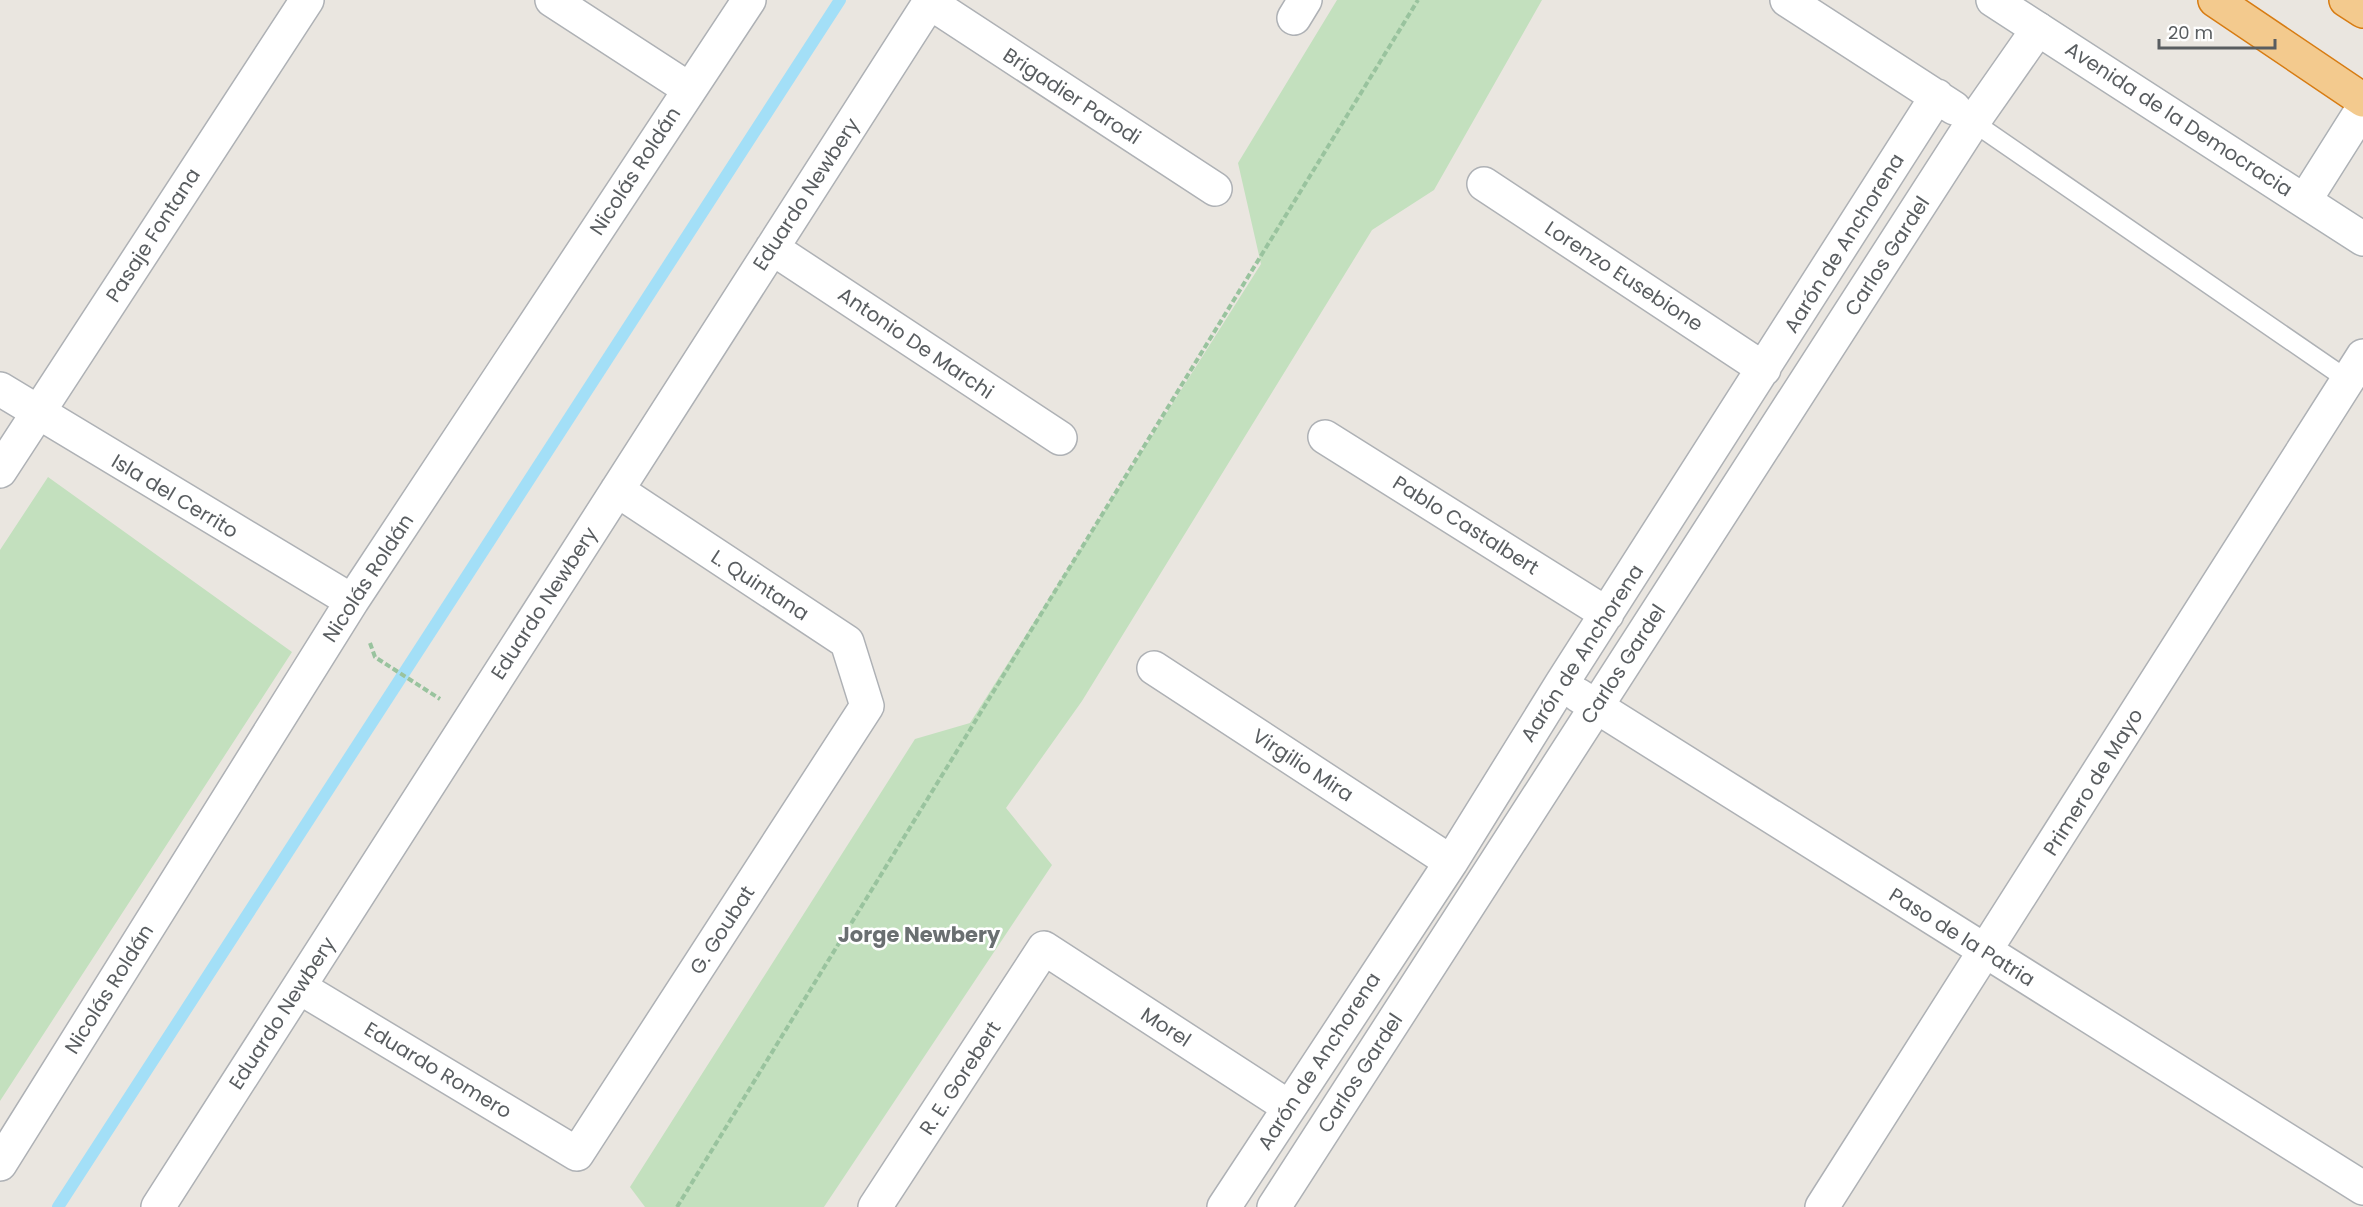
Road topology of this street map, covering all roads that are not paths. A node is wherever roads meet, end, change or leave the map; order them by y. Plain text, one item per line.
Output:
1 (307, 0) edge
2 (552, 0) edge
3 (749, 0) edge
4 (1787, 0) edge
5 (1993, 0) edge
6 (2215, 0) edge
7 (2346, 0) edge
8 (930, 1) edge
9 (2363, 11) edge
10 (2038, 28) junction
11 (689, 89) junction
12 (1937, 96) junction
13 (2363, 100) edge
14 (2363, 108) edge
15 (1973, 122) junction
16 (1484, 184) dead end
17 (1215, 189) dead end
18 (2305, 200) junction
19 (2363, 239) edge
20 (772, 248) junction
21 (2355, 368) edge
22 (1764, 369) junction
23 (0, 389) edge
24 (37, 412) junction
25 (1325, 437) dead end
26 (1060, 438) dead end
27 (0, 471) edge
28 (617, 490) junction
29 (352, 601) junction
30 (1607, 614) junction
31 (1154, 668) dead end
32 (1562, 683) junction
33 (867, 706) joint
34 (1595, 707) junction
35 (1451, 862) junction
36 (1044, 948) joint
37 (1986, 952) junction
38 (299, 987) junction
39 (1289, 1107) junction
40 (577, 1154) joint
41 (0, 1164) edge
42 (2363, 1188) edge
43 (158, 1207) edge
44 (875, 1207) edge
45 (1224, 1207) edge
46 (1274, 1207) edge
47 (1822, 1207) edge

1 - 24 street, Pasaje Fontana
2 - 11 street
3 - 11 street, Nicolás Roldán
4 - 12 street
5 - 10 street, Avenida de la Democracia
6 - 13 highway
7 - 9 highway
8 - 17 street, Brigadier Parodi
8 - 20 street, Eduardo Newbery
10 - 15 street, Carlos Gardel
10 - 18 street, Avenida de la Democracia
11 - 29 street, Nicolás Roldán
12 - 15 street
12 - 22 street, Aarón de Anchorena
14 - 18 street
15 - 21 lane
15 - 34 street, Carlos Gardel
16 - 22 street, Lorenzo Eusebione
18 - 19 street, Avenida de la Democracia
20 - 26 street, Antonio De Marchi
20 - 28 street, Eduardo Newbery
21 - 37 street, Primero de Mayo
22 - 30 street, Aarón de Anchorena
23 - 24 street, Isla del Cerrito
24 - 27 street, Pasaje Fontana
24 - 29 street, Isla del Cerrito
25 - 30 street, Pablo Castalbert
28 - 33 street, L. Quintana
28 - 38 street, Eduardo Newbery
29 - 41 street, Nicolás Roldán
30 - 32 street, Aarón de Anchorena
31 - 35 street, Virgilio Mira
32 - 34 street, Paso de la Patria
32 - 35 street, Aarón de Anchorena
33 - 40 street, G. Goubat
34 - 37 street, Paso de la Patria
34 - 46 street, Carlos Gardel
35 - 39 street, Aarón de Anchorena
36 - 39 street, Morel
36 - 44 street, R. E. Gorebert
37 - 42 street, Paso de la Patria
37 - 47 street, Primero de Mayo
38 - 40 street, Eduardo Romero
38 - 43 street, Eduardo Newbery
39 - 45 street, Aarón de Anchorena

